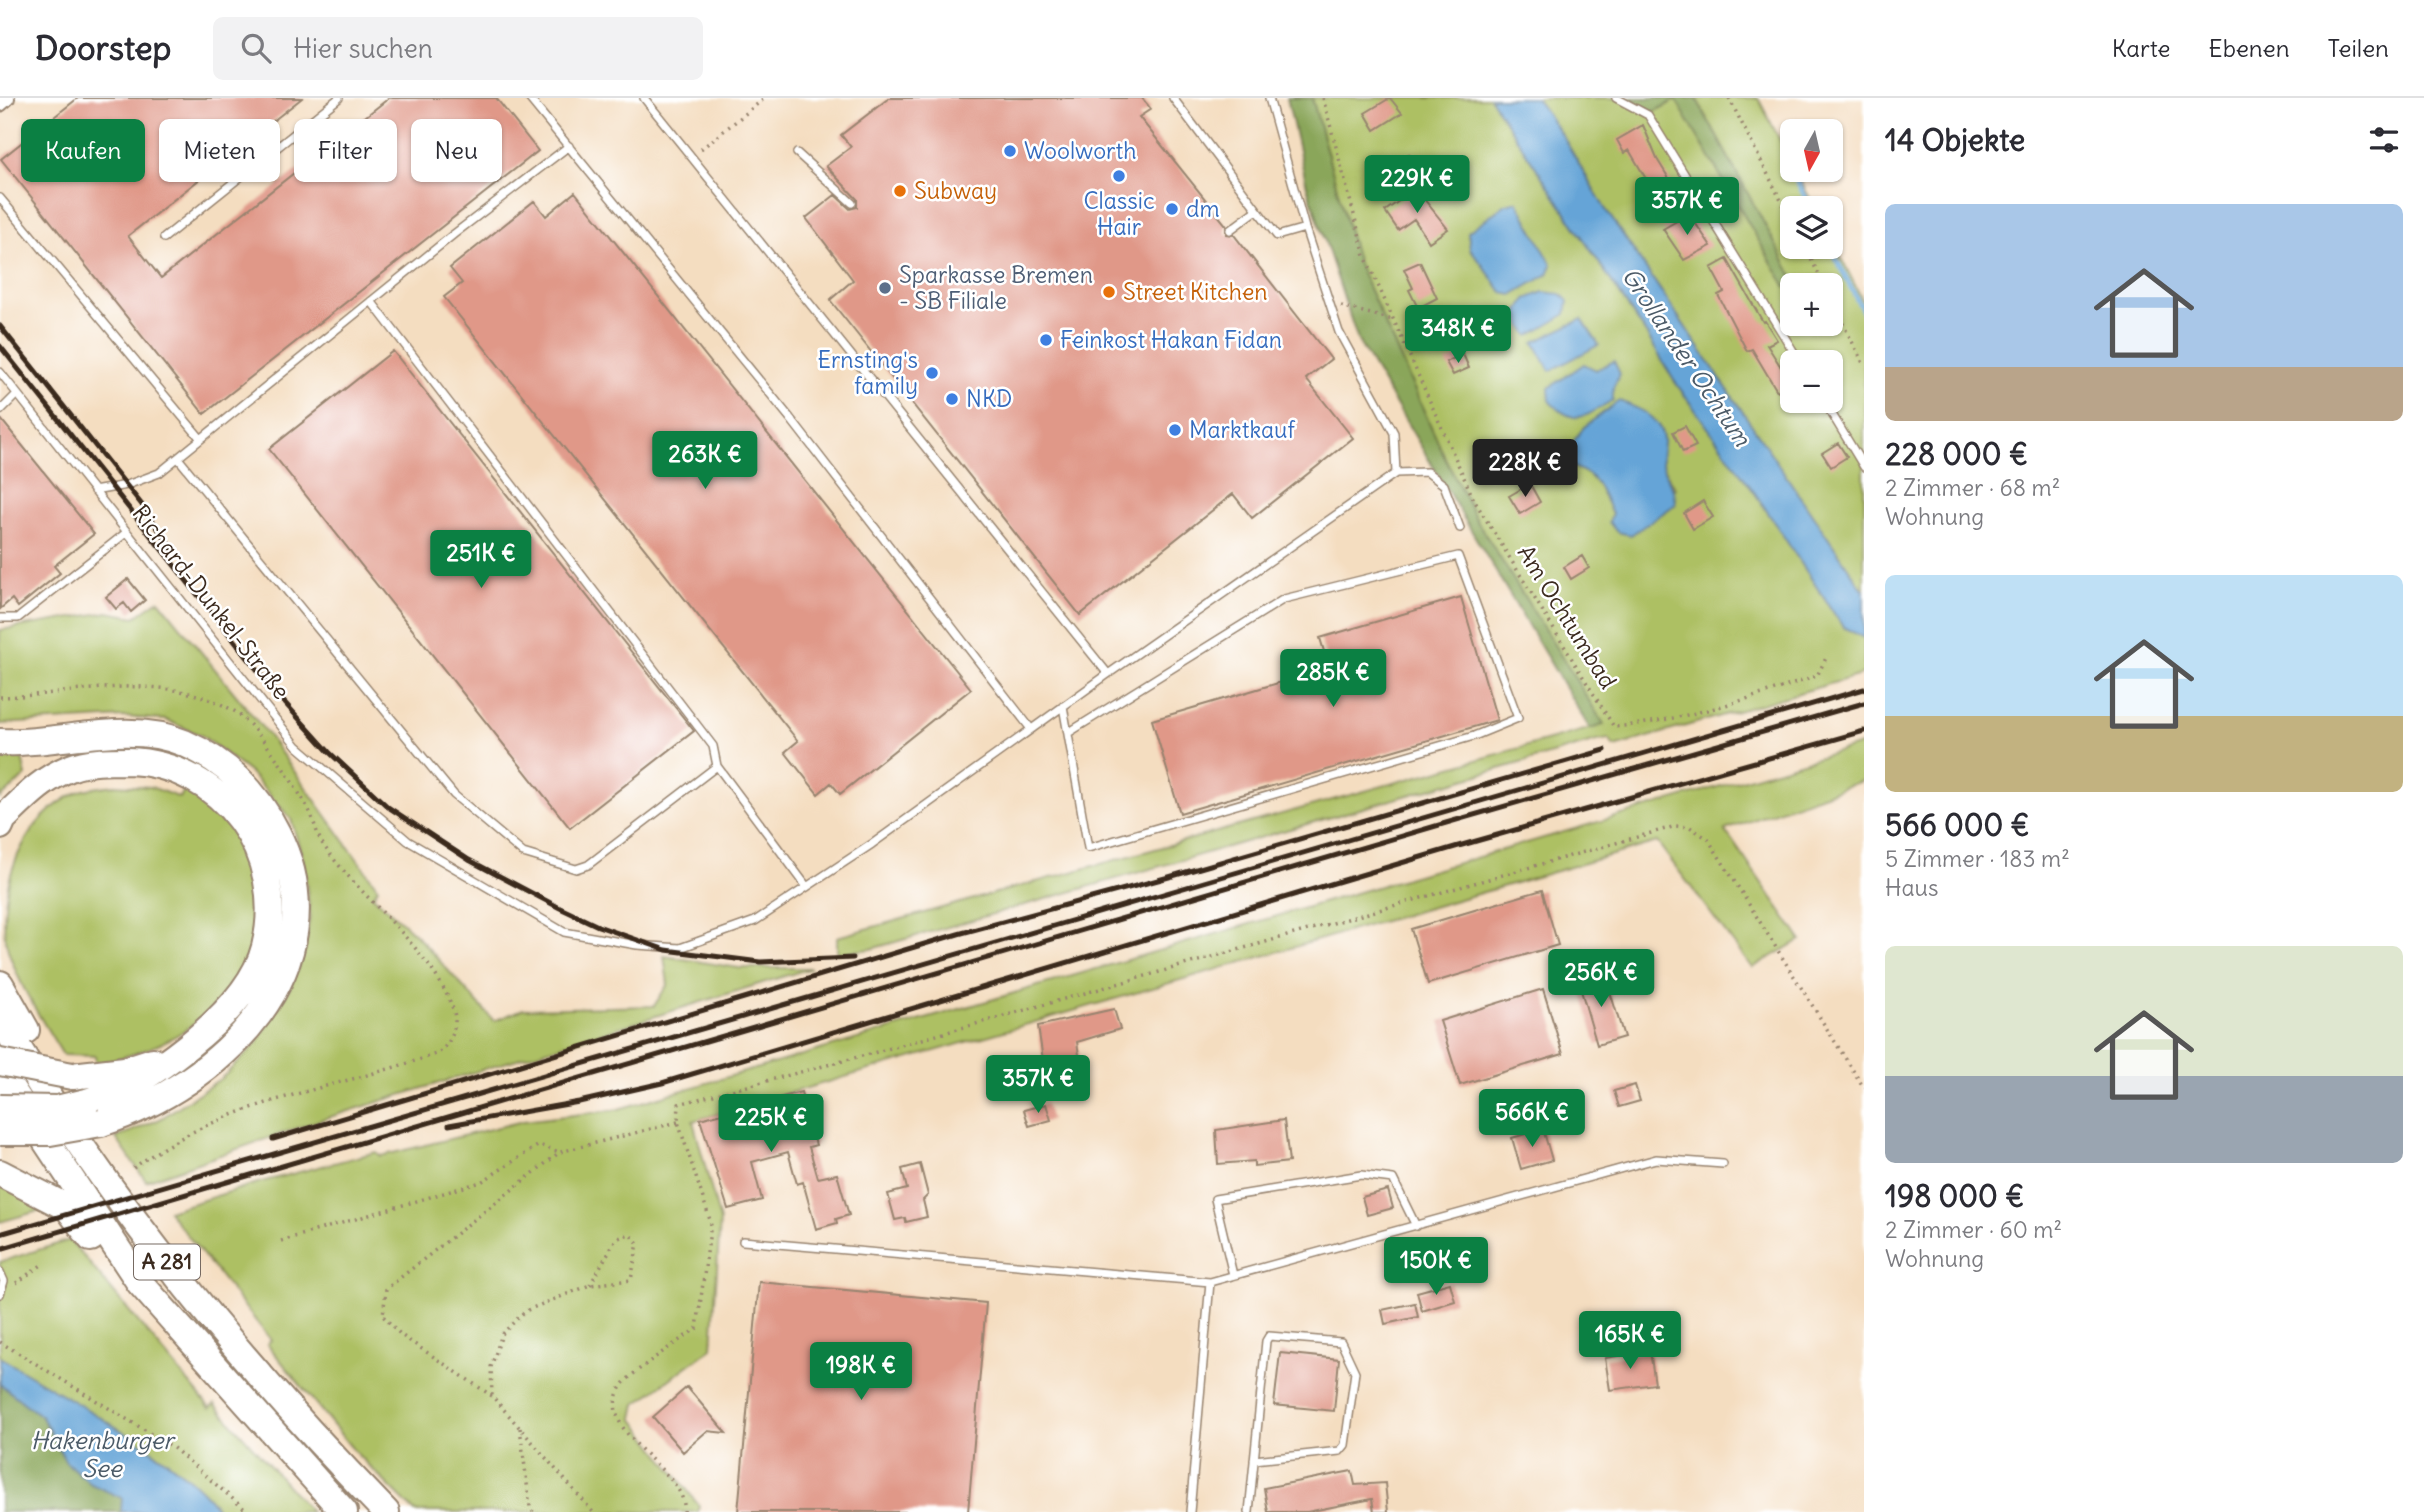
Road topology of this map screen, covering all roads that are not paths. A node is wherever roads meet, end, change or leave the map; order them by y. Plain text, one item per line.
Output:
1 (7, 98) edge
2 (339, 98) edge
3 (529, 98) edge
4 (643, 98) edge
5 (1173, 98) edge
6 (1269, 98) edge
7 (1616, 98) edge
8 (0, 104) edge
9 (569, 146) junction
10 (797, 153) dead end
11 (0, 198) edge
12 (852, 203) dead end
13 (1257, 210) junction
14 (1305, 228) junction
15 (1230, 230) dead end
16 (164, 238) dead end
17 (371, 302) junction
18 (1793, 350) edge
19 (0, 372) edge
20 (17, 394) junction
21 (0, 411) edge
22 (1831, 413) edge
23 (201, 439) junction
24 (177, 458) junction
25 (1864, 467) edge
26 (1396, 474) junction
27 (94, 491) junction
28 (1460, 527) dead end
29 (127, 532) junction
30 (0, 618) edge
31 (1108, 674) junction
32 (1063, 706) junction
33 (1031, 729) junction
34 (1068, 733) junction
35 (0, 742) edge
36 (717, 766) junction
37 (0, 826) edge
38 (807, 887) junction
39 (0, 984) edge
40 (0, 1017) edge
41 (198, 1038) junction
42 (0, 1062) edge
43 (0, 1072) edge
44 (40, 1087) junction
45 (0, 1108) edge
46 (94, 1112) junction
47 (0, 1132) edge
48 (1723, 1164) dead end
49 (0, 1174) edge
50 (1416, 1226) junction
51 (743, 1241) dead end
52 (0, 1272) edge
53 (1233, 1275) junction
54 (1210, 1282) junction
55 (139, 1283) junction
56 (2, 1293) edge
57 (1254, 1460) junction
58 (344, 1512) edge
59 (386, 1512) edge
60 (1190, 1512) edge
61 (1249, 1512) edge

1 - 8 street
2 - 16 lane
3 - 9 lane
4 - 31 lane
5 - 13 lane
6 - 14 lane
7 - 18 lane
9 - 17 lane
9 - 33 lane
10 - 12 lane
11 - 23 lane
13 - 14 lane
13 - 15 lane
14 - 26 lane
17 - 23 lane
17 - 36 lane
19 - 20 lane, Richard-Dunkel-Straße
20 - 21 lane
20 - 27 lane, Richard-Dunkel-Straße
22 - 25 lane
23 - 24 lane
24 - 27 lane
24 - 36 lane
26 - 28 lane
26 - 31 lane, Richard-Dunkel-Straße
27 - 29 lane, Richard-Dunkel-Straße
29 - 30 lane
29 - 38 lane, Richard-Dunkel-Straße
31 - 32 lane, Richard-Dunkel-Straße
32 - 33 lane, Richard-Dunkel-Straße
32 - 34 lane
33 - 38 lane, Richard-Dunkel-Straße
34 - 34 lane
35 - 46 highway
36 - 38 lane
37 - 41 highway
39 - 44 highway
40 - 44 highway, A 281
41 - 42 highway, bridge
41 - 46 highway
43 - 55 highway, A 281
44 - 59 highway, A 281
45 - 46 highway, bridge
46 - 47 highway, bridge
48 - 50 lane
49 - 55 highway
50 - 53 lane
50 - 53 lane
51 - 54 lane
52 - 56 lane
53 - 54 lane
54 - 60 lane
55 - 58 highway, A 281
57 - 57 lane
57 - 61 lane

